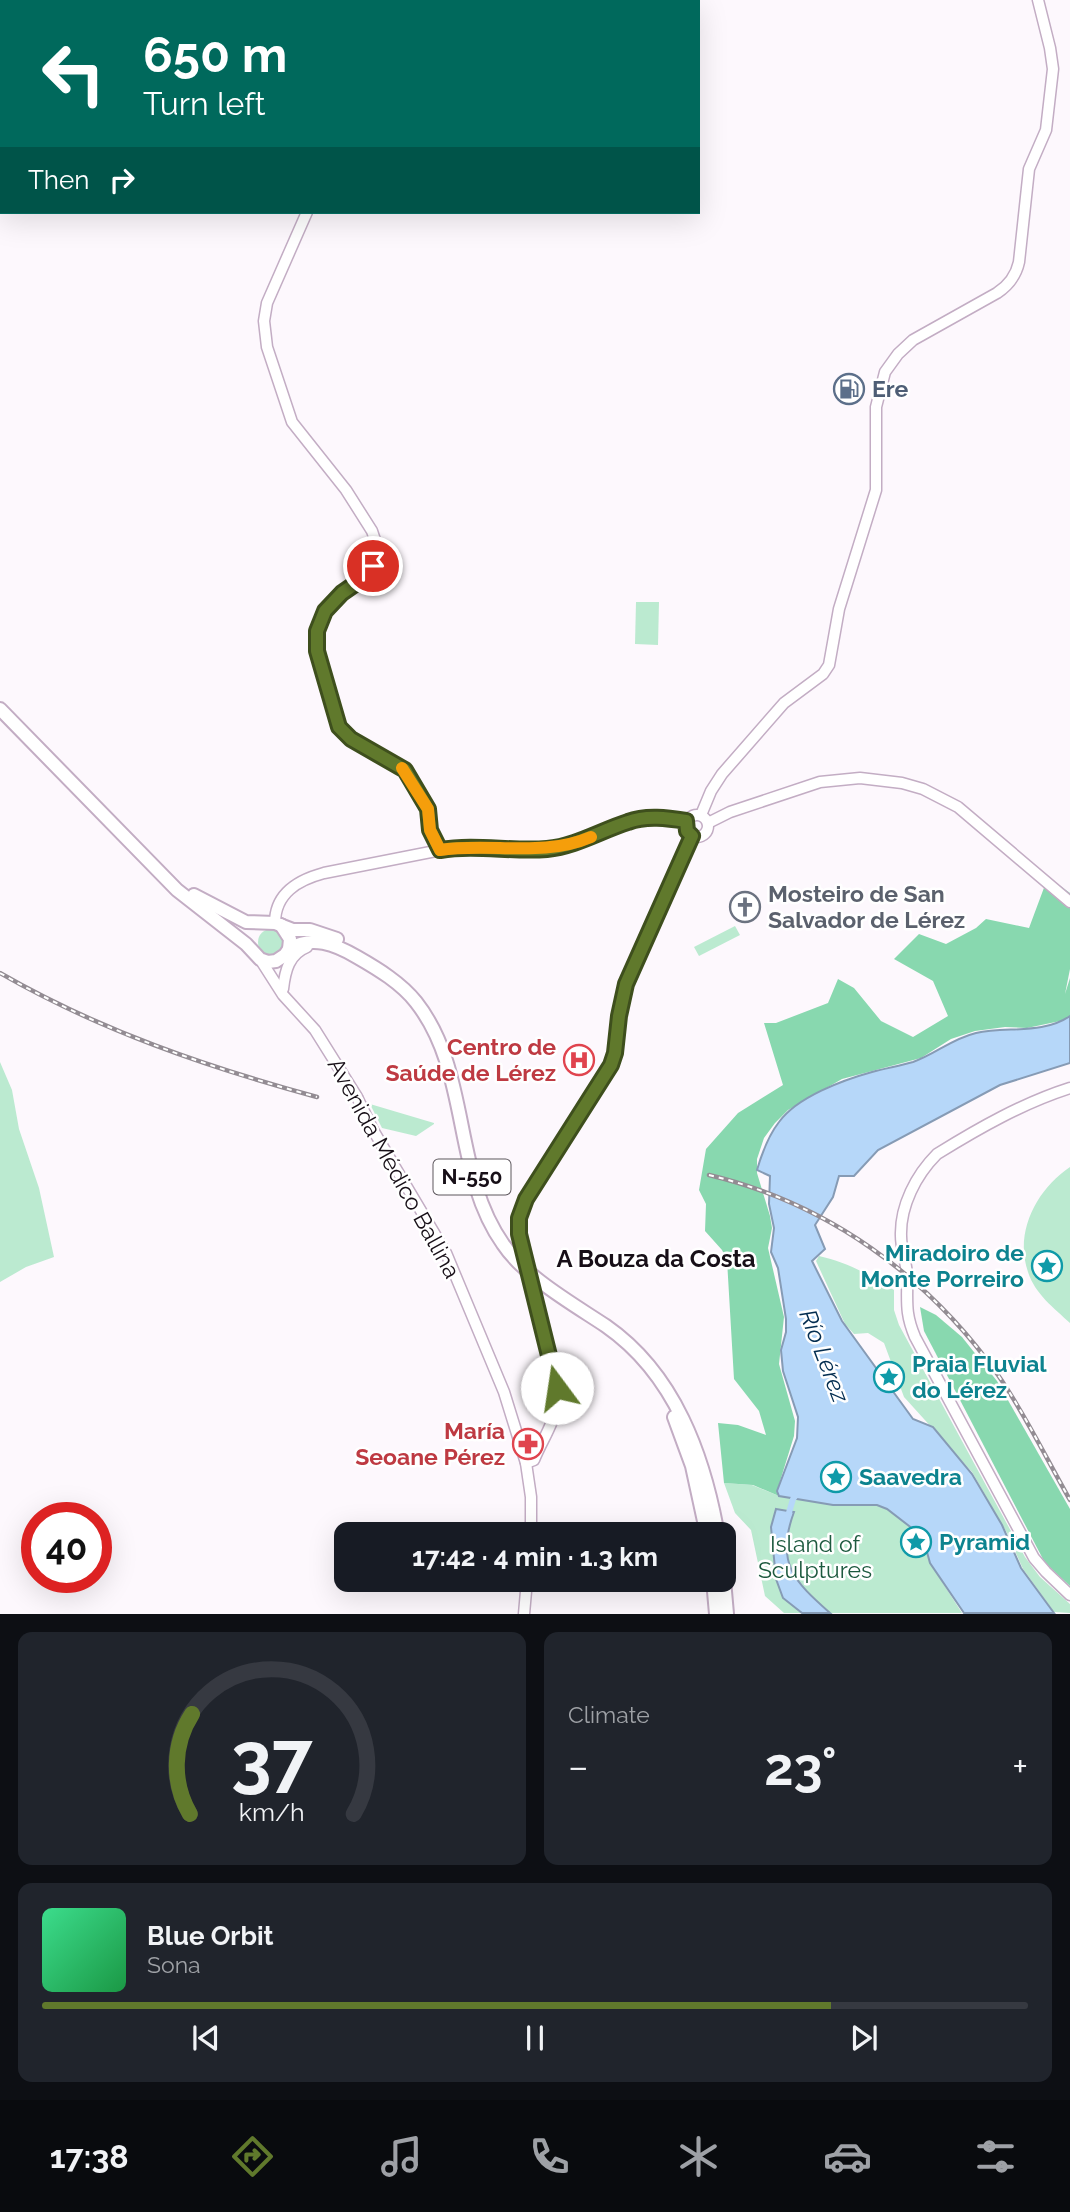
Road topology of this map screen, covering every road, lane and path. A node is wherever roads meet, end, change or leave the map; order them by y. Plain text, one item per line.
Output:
1 (1038, 0) edge
2 (306, 214) edge
3 (0, 709) edge
4 (704, 819) junction
5 (686, 821) junction
6 (692, 836) junction
7 (440, 850) junction
8 (152, 862) junction
9 (1070, 902) edge
10 (273, 924) junction
11 (324, 943) junction
12 (285, 953) junction
13 (256, 956) junction
14 (283, 989) junction
15 (289, 1000) junction
16 (415, 1001) junction
17 (1070, 1088) edge
18 (589, 1315) junction
19 (526, 1463) junction
20 (531, 1522) edge
21 (704, 1522) edge
22 (715, 1522) edge
23 (526, 1592) edge
24 (714, 1592) edge
25 (725, 1592) edge
26 (1070, 1595) edge
27 (524, 1614) edge
28 (716, 1614) edge
29 (727, 1614) edge

1 - 4 street
2 - 7 street
3 - 8 highway, N-550
4 - 5 street
4 - 6 street
4 - 9 street
5 - 6 street
5 - 7 street
6 - 19 street, bridge
7 - 10 street
8 - 10 highway, N-550
8 - 13 highway, N-550
10 - 12 highway
10 - 13 highway
10 - 16 highway, N-550
11 - 12 highway
11 - 14 street
11 - 16 highway, N-550
12 - 13 highway
12 - 14 street, Avenida Médico Ballina
13 - 15 street, Avenida Médico Ballina
14 - 15 street, Avenida Médico Ballina
15 - 19 street, Avenida Médico Ballina, bridge
16 - 18 highway, N-550
17 - 26 street
18 - 21 highway, N-550
18 - 22 highway, N-550
19 - 20 street, Avenida Médico Ballina
23 - 27 street
24 - 28 highway
25 - 29 highway

